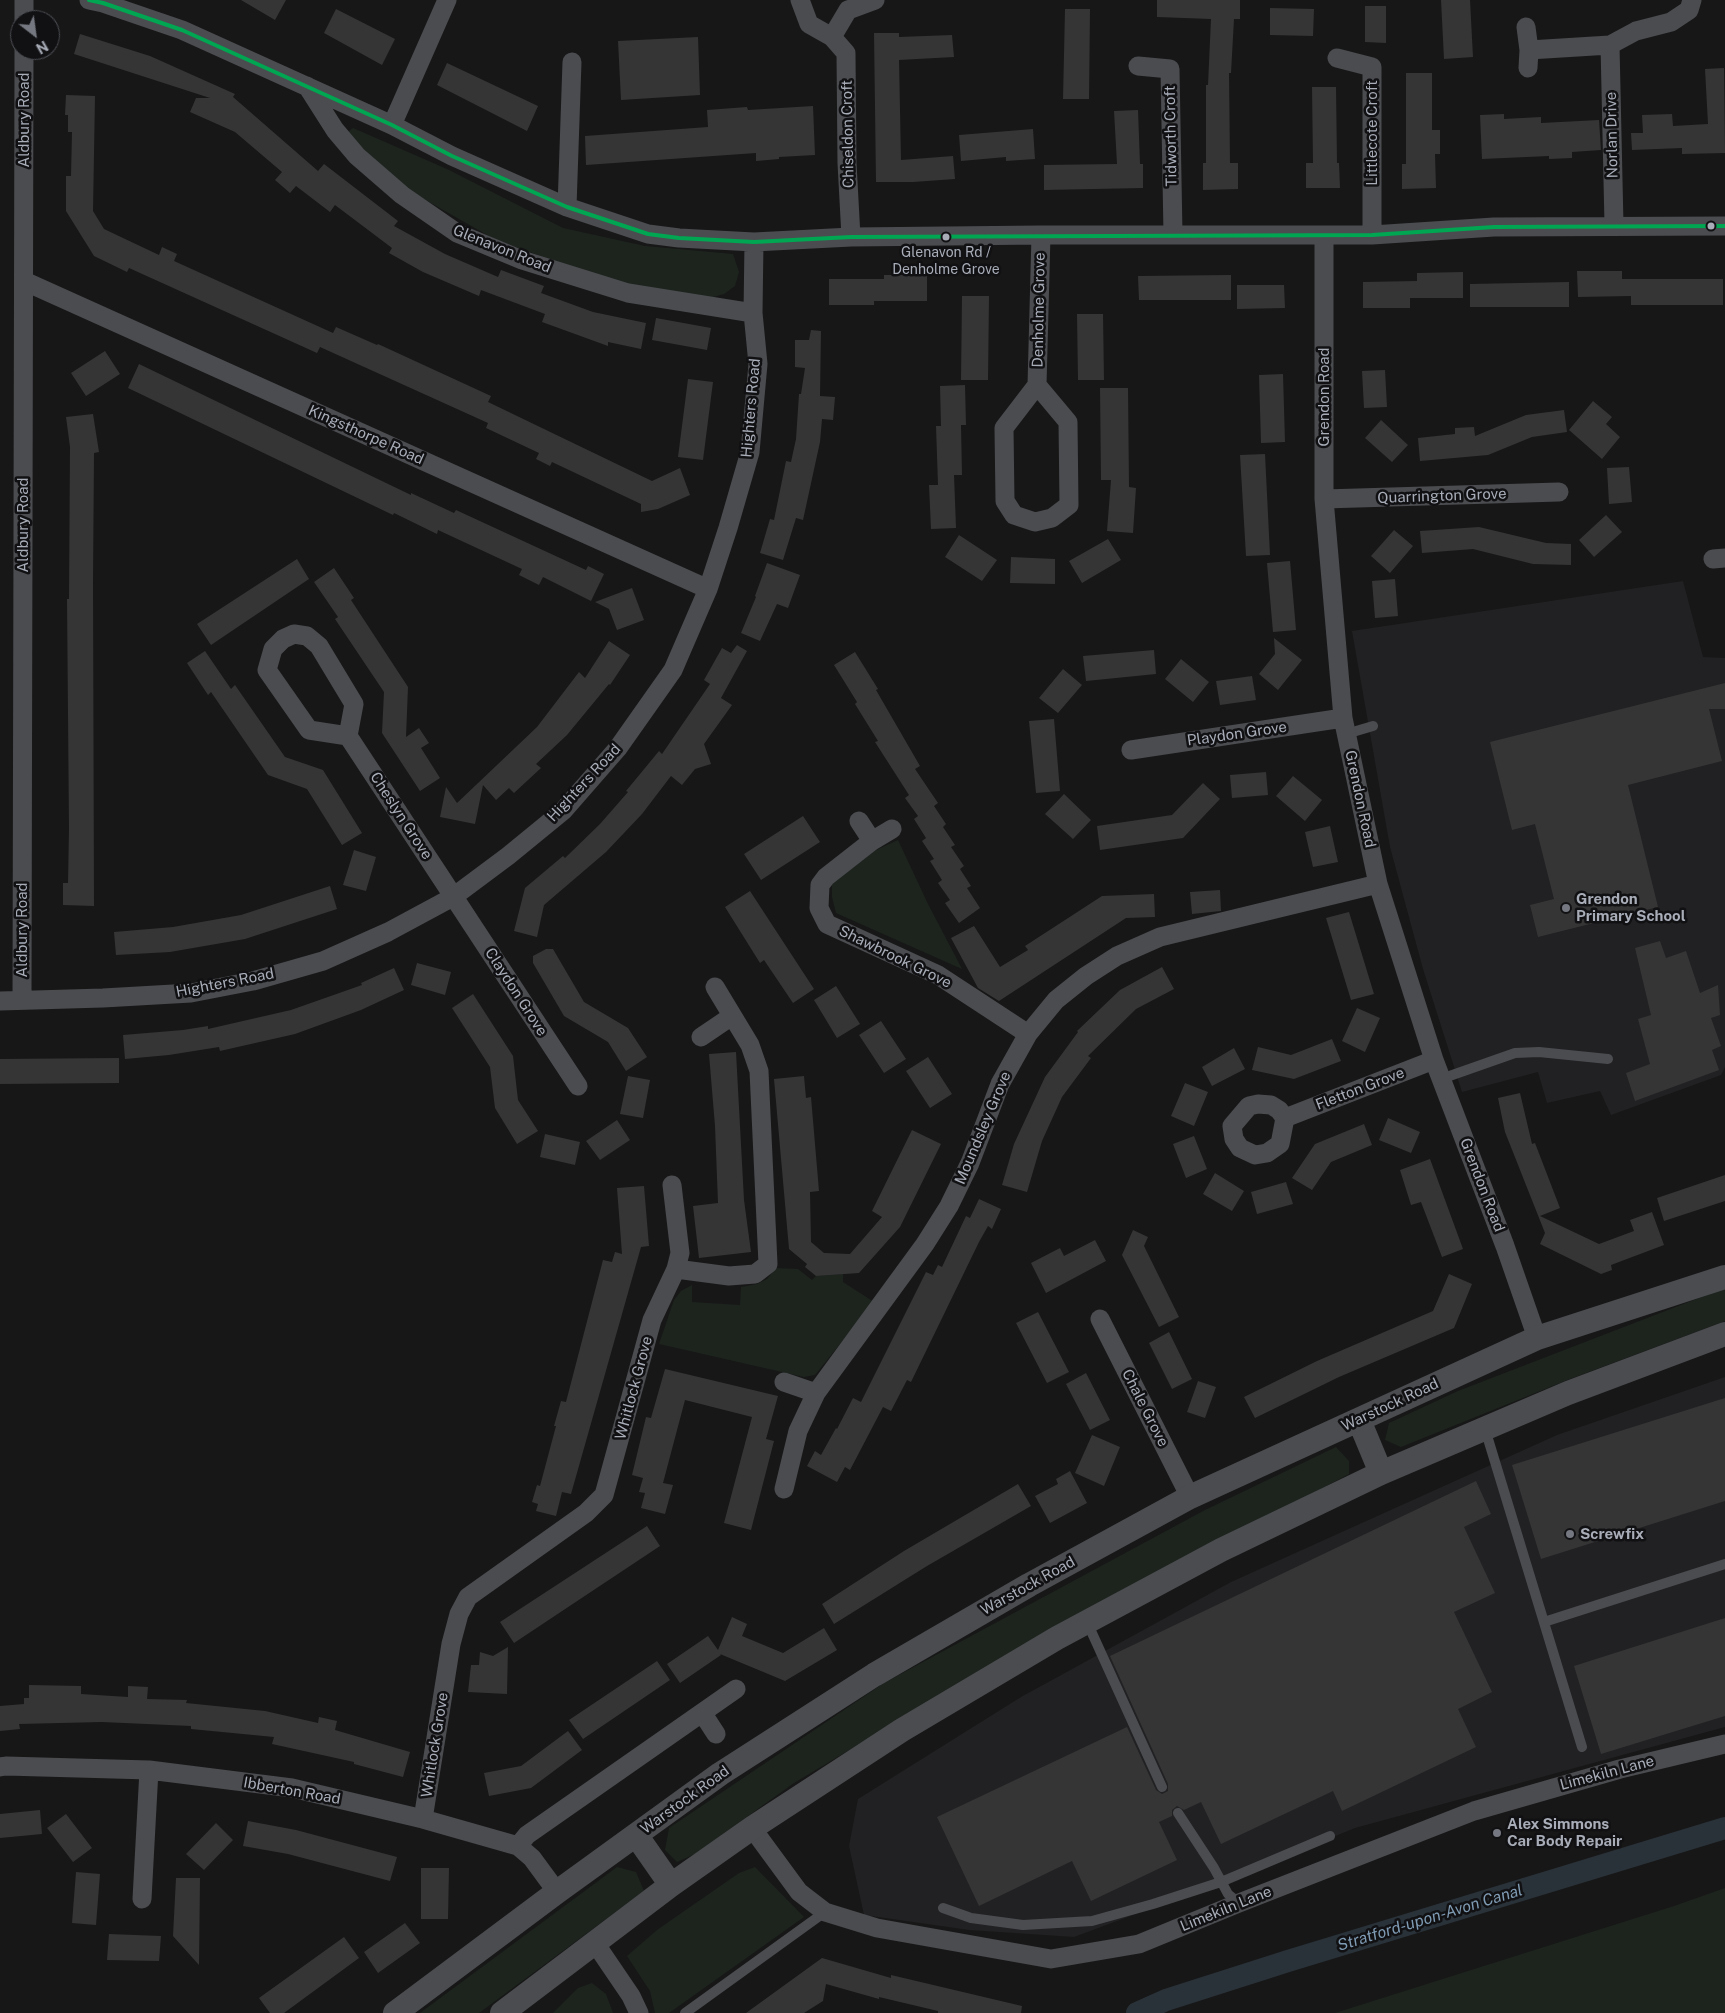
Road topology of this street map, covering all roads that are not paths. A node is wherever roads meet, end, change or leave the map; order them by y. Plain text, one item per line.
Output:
1 (89, 0) edge
2 (446, 0) edge
3 (800, 0) edge
4 (875, 0) edge
5 (1692, 0) edge
6 (1526, 27) dead end
7 (832, 37) junction
8 (1610, 45) junction
9 (1529, 50) junction
10 (1337, 58) dead end
11 (24, 60) edge
12 (572, 62) dead end
13 (1138, 66) dead end
14 (1528, 68) dead end
15 (307, 86) junction
16 (392, 125) junction
17 (566, 207) junction
18 (1614, 225) junction
19 (1725, 226) edge
20 (1041, 234) junction
21 (1173, 234) junction
22 (1324, 235) junction
23 (1372, 235) junction
24 (851, 237) junction
25 (754, 242) junction
26 (24, 281) junction
27 (753, 313) junction
28 (1037, 385) junction
29 (1559, 492) dead end
30 (1324, 499) junction
31 (708, 589) junction
32 (1345, 726) junction
33 (1372, 726) dead end
34 (348, 736) junction
35 (1131, 750) dead end
36 (858, 821) dead end
37 (892, 828) dead end
38 (872, 841) junction
39 (1378, 884) junction
40 (453, 897) junction
41 (715, 987) dead end
42 (22, 1000) junction
43 (0, 1001) edge
44 (732, 1016) junction
45 (1028, 1034) junction
46 (701, 1036) dead end
47 (1608, 1059) dead end
48 (1434, 1060) junction
49 (1441, 1079) junction
50 (578, 1086) dead end
51 (1285, 1118) dead end
52 (672, 1185) dead end
53 (676, 1269) junction
54 (1725, 1277) edge
55 (1100, 1319) dead end
56 (1725, 1334) edge
57 (1536, 1338) junction
58 (784, 1382) dead end
59 (816, 1393) junction
60 (1359, 1420) junction
61 (1486, 1429) junction
62 (1381, 1473) junction
63 (784, 1489) dead end
64 (1190, 1498) junction
65 (1725, 1564) edge
66 (1087, 1622) junction
67 (1544, 1622) junction
68 (736, 1689) dead end
69 (703, 1714) junction
70 (716, 1734) dead end
71 (1725, 1744) edge
72 (1582, 1747) dead end
73 (0, 1767) edge
74 (149, 1770) junction
75 (1162, 1787) dead end
76 (1178, 1813) dead end
77 (423, 1819) junction
78 (752, 1828) junction
79 (636, 1835) junction
80 (1330, 1836) dead end
81 (518, 1846) junction
82 (1221, 1882) junction
83 (671, 1885) junction
84 (557, 1892) junction
85 (142, 1899) dead end
86 (1239, 1903) junction
87 (943, 1908) dead end
88 (825, 1912) junction
89 (595, 1943) junction
90 (395, 2013) edge
91 (502, 2013) edge
92 (639, 2013) edge
93 (686, 2013) edge

1 - 15 street
2 - 16 street
3 - 7 street, Chiseldon Croft
4 - 7 street
5 - 8 street
6 - 9 street
7 - 24 street, Chiseldon Croft
8 - 9 street
8 - 18 street, Norlan Drive
9 - 14 street
10 - 23 street, Littlecote Croft
11 - 26 street, Aldbury Road
12 - 17 street
13 - 21 street, Tidworth Croft
15 - 16 street
15 - 27 street, Glenavon Road
16 - 17 street
17 - 25 street
18 - 19 street
18 - 23 street
20 - 21 street
20 - 24 street
20 - 28 street, Denholme Grove
21 - 22 street
22 - 23 street
22 - 30 street, Grendon Road
24 - 25 street
25 - 27 street, Highters Road
26 - 31 street, Kingsthorpe Road
26 - 42 street, Aldbury Road
27 - 31 street, Highters Road
28 - 28 street, Denholme Grove
29 - 30 street, Quarrington Grove
30 - 32 street, Grendon Road
31 - 40 street, Highters Road
32 - 33 lane
32 - 35 street, Playdon Grove
32 - 39 street, Grendon Road
34 - 34 street
34 - 40 street, Cheslyn Grove
36 - 38 street
37 - 38 street, Shawbrook Grove
38 - 45 street, Shawbrook Grove
39 - 45 street, Moundsley Grove
39 - 48 street, Grendon Road
40 - 42 street, Highters Road
40 - 50 street, Claydon Grove
41 - 44 street
42 - 43 street, Highters Road
44 - 46 street
44 - 53 street
45 - 59 street, Moundsley Grove
47 - 49 lane
48 - 49 street, Grendon Road
48 - 51 street, Fletton Grove
49 - 57 street, Grendon Road
52 - 53 street, Whitlock Grove
53 - 77 street, Whitlock Grove
54 - 57 street, Warstock Road
55 - 64 street, Chale Grove
56 - 61 street
57 - 60 street, Warstock Road
58 - 59 street
59 - 63 street, Moundsley Grove
60 - 62 street
60 - 64 street, Warstock Road
61 - 62 street
61 - 67 lane
62 - 66 street
64 - 79 street, Warstock Road
65 - 67 lane
66 - 75 lane
66 - 78 street
67 - 72 lane
68 - 69 street
69 - 70 street
69 - 81 street
71 - 86 street, Limekiln Lane
73 - 74 street, Ibberton Road
74 - 77 street, Ibberton Road
74 - 85 street
76 - 82 lane
77 - 81 street, Ibberton Road
78 - 83 street
78 - 88 street, Limekiln Lane
79 - 83 street
79 - 84 street, Warstock Road
80 - 82 lane
81 - 84 street, Ibberton Road
82 - 86 lane
82 - 87 lane
83 - 89 street
84 - 90 street, Warstock Road
86 - 88 street, Limekiln Lane
88 - 93 lane
89 - 91 street
89 - 92 street

